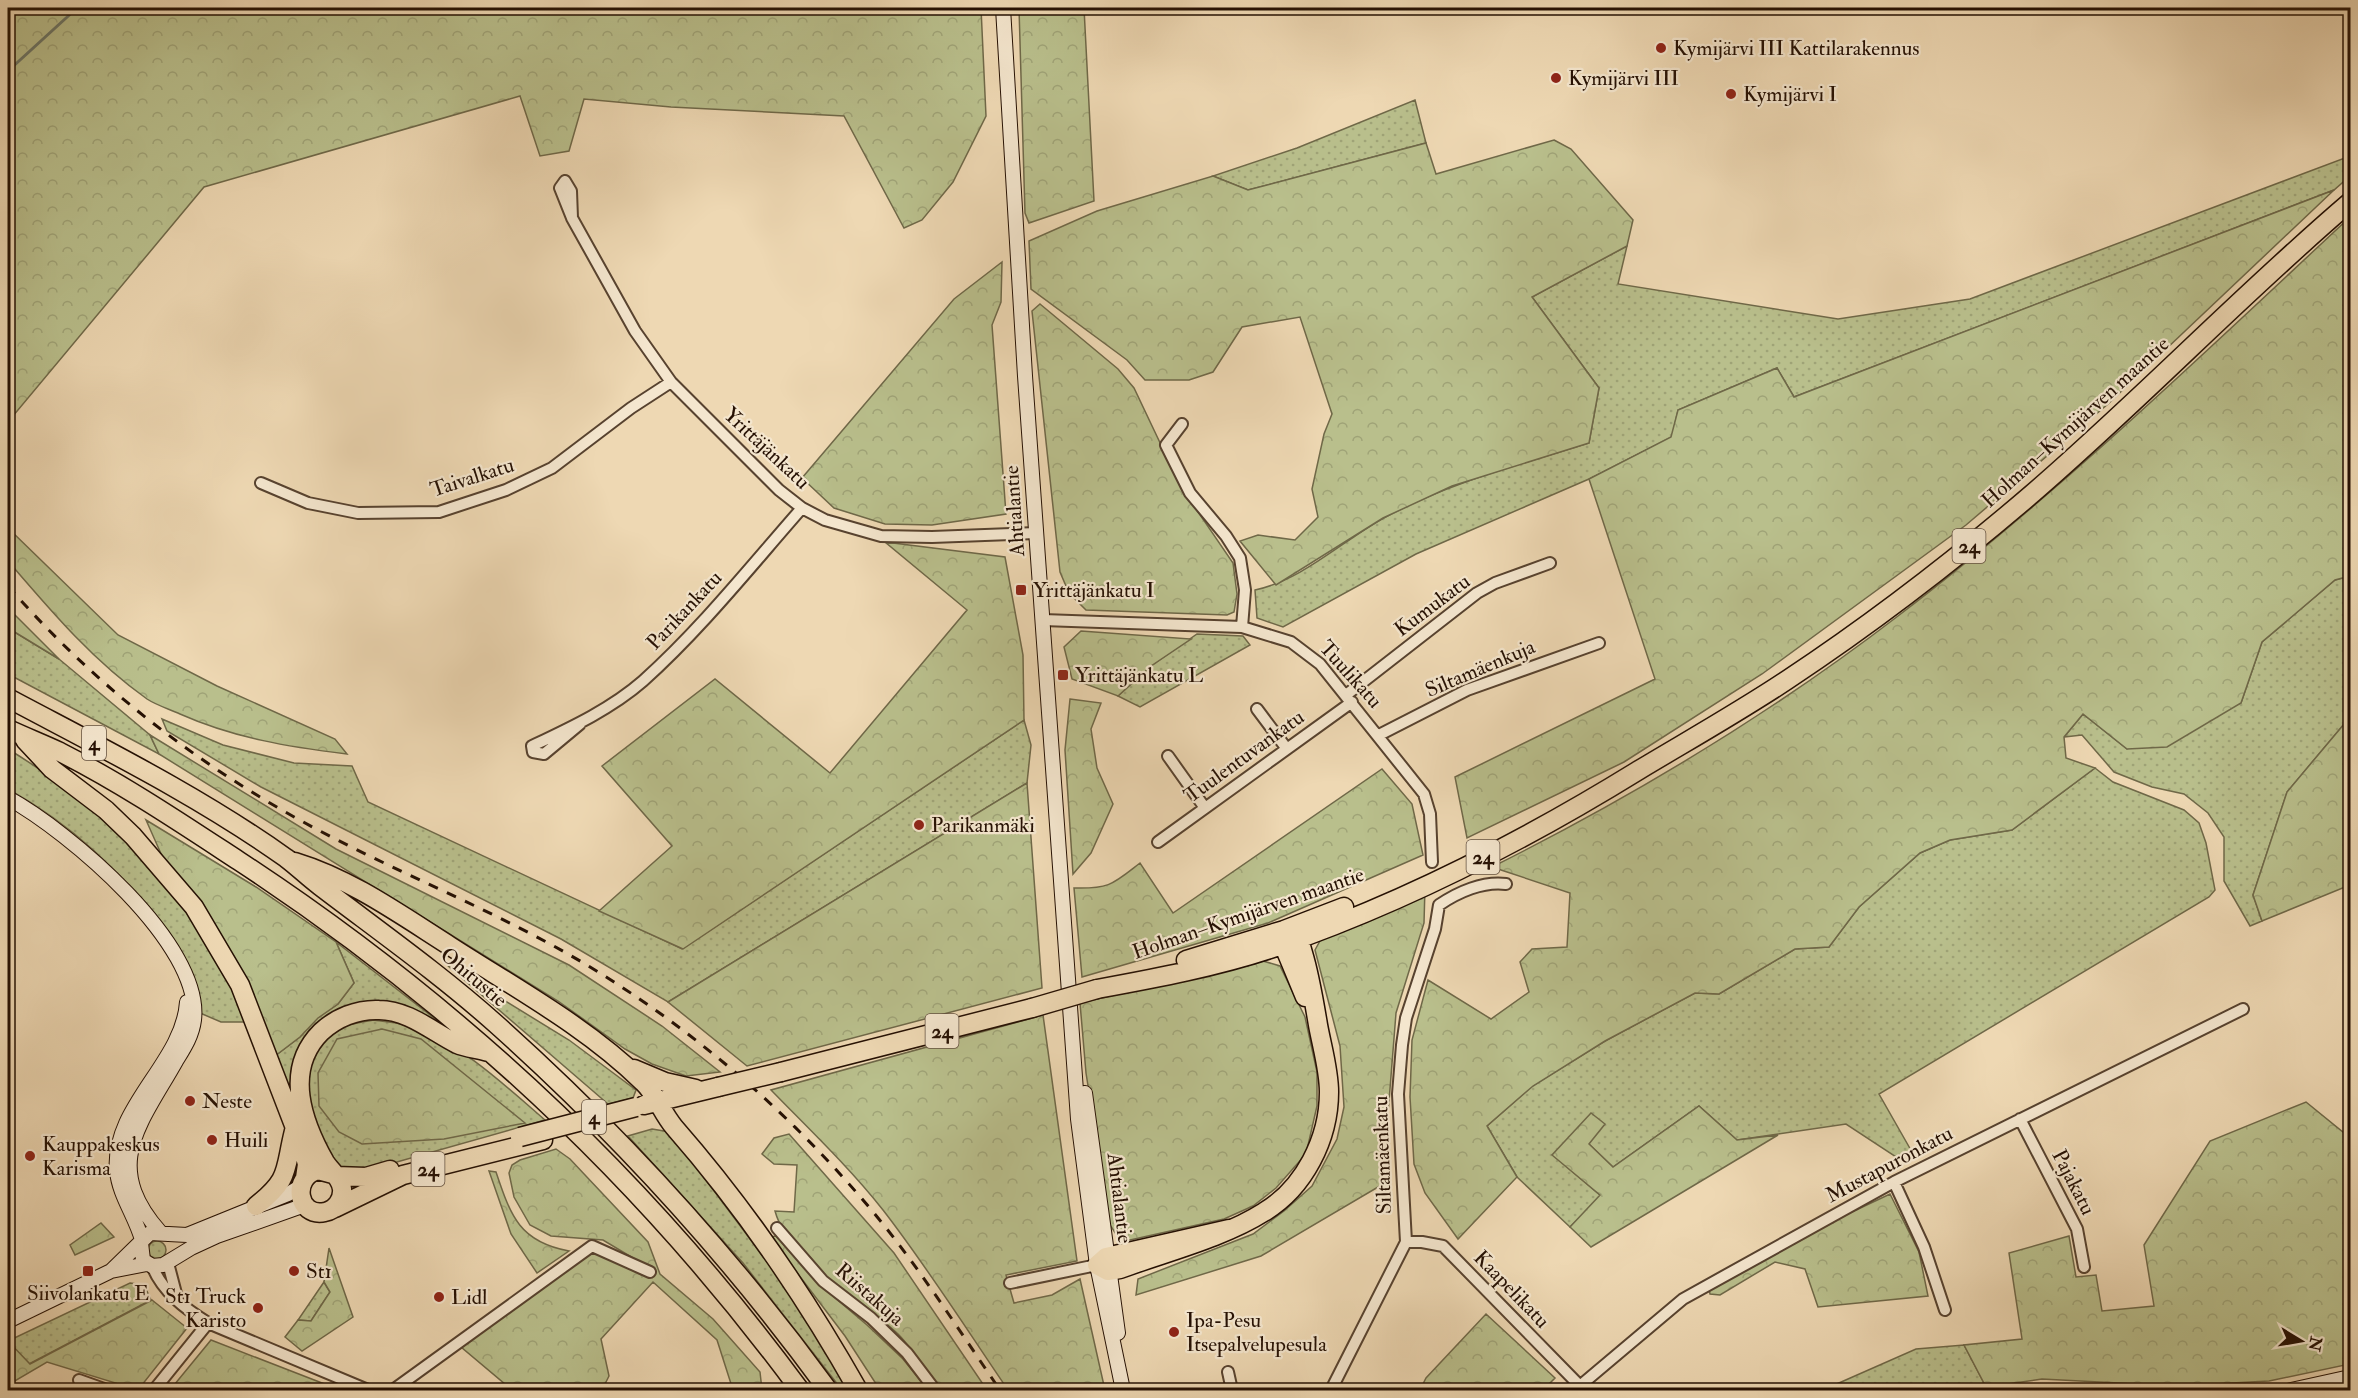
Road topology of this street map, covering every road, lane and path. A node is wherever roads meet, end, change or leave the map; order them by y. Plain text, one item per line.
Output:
1 (1003, 8) edge
2 (2350, 190) edge
3 (2350, 202) edge
4 (572, 218) dead end
5 (2263, 278) junction
6 (670, 382) junction
7 (1182, 424) dead end
8 (261, 483) dead end
9 (802, 508) junction
10 (1037, 533) junction
11 (1550, 563) dead end
12 (1043, 620) junction
13 (1242, 627) junction
14 (1599, 643) dead end
15 (8, 698) edge
16 (1349, 699) junction
17 (1257, 709) dead end
18 (580, 724) dead end
19 (15, 733) edge
20 (1379, 735) junction
21 (1287, 749) junction
22 (1168, 756) dead end
23 (8, 798) edge
24 (1204, 808) junction
25 (1158, 842) dead end
26 (286, 859) junction
27 (1432, 861) dead end
28 (1506, 884) dead end
29 (1288, 938) junction
30 (184, 976) junction
31 (2243, 1009) dead end
32 (493, 1053) junction
33 (625, 1066) junction
34 (711, 1089) junction
35 (680, 1103) junction
36 (657, 1105) junction
37 (2020, 1119) junction
38 (294, 1131) junction
39 (523, 1140) junction
40 (689, 1142) junction
41 (335, 1175) junction
42 (303, 1182) junction
43 (1894, 1182) junction
44 (304, 1205) junction
45 (256, 1206) junction
46 (335, 1208) junction
47 (777, 1228) dead end
48 (161, 1233) junction
49 (141, 1242) junction
50 (1406, 1242) junction
51 (169, 1261) junction
52 (1104, 1264) junction
53 (150, 1265) junction
54 (2084, 1267) dead end
55 (111, 1271) junction
56 (650, 1272) dead end
57 (1010, 1283) dead end
58 (178, 1301) junction
59 (1945, 1310) dead end
60 (8, 1321) edge
61 (208, 1323) junction
62 (1228, 1372) dead end
63 (2350, 1377) edge
64 (79, 1380) dead end
65 (1578, 1388) edge
66 (107, 1390) edge
67 (154, 1390) edge
68 (369, 1390) edge
69 (393, 1390) edge
70 (800, 1390) edge
71 (828, 1390) edge
72 (858, 1390) edge
73 (935, 1390) edge
74 (1123, 1390) edge
75 (1130, 1390) edge
76 (1232, 1390) edge
77 (1330, 1390) edge
78 (2291, 1390) edge

1 - 10 main road, Ahtialantie
2 - 5 highway, Holman–Kymijärven maantie / 24
3 - 5 highway, Holman–Kymijärven maantie / 24
4 - 6 street, Yrittäjänkatu
5 - 29 highway, Holman–Kymijärven maantie / 24
6 - 8 street, Taivalkatu
6 - 9 street, Yrittäjänkatu
7 - 13 street
9 - 10 street, Yrittäjänkatu
9 - 18 street, Parikankatu
10 - 12 main road, Ahtialantie
11 - 16 street, Kumukatu
12 - 13 street, Tuulikatu
12 - 52 main road, Ahtialantie
13 - 16 street, Tuulikatu
14 - 20 street, Siltamäenkuja
15 - 26 highway, Ohitustie / 4
16 - 20 street, Tuulikatu
16 - 21 street, Tuulentuvankatu
17 - 21 street
19 - 32 highway, 4
19 - 38 highway
20 - 27 street, Tuulikatu
21 - 24 street, Tuulentuvankatu
22 - 24 street
23 - 30 main road
24 - 25 street, Tuulentuvankatu
26 - 33 highway
26 - 71 highway, Ohitustie / 4
28 - 50 street, Siltamäenkatu
29 - 34 highway, Holman–Kymijärven maantie / 24, bridge
29 - 52 highway
30 - 48 main road
30 - 49 main road
31 - 37 street, Mustapuronkatu
32 - 41 highway
32 - 70 highway, 4
33 - 34 highway
33 - 36 highway
34 - 35 highway, Holman–Kymijärven maantie / 24
34 - 36 highway, Holman–Kymijärven maantie / 24
35 - 36 highway, Holman–Kymijärven maantie / 24
35 - 40 highway
36 - 39 highway, Holman–Kymijärven maantie / 24, bridge
36 - 40 highway
37 - 43 street, Mustapuronkatu
37 - 54 street, Pajakatu
38 - 42 highway
38 - 45 highway
39 - 41 highway, Holman–Kymijärven maantie / 24
39 - 46 highway, Holman–Kymijärven maantie / 24
40 - 72 highway
41 - 42 highway, 24
41 - 46 highway
42 - 44 highway
42 - 45 main road
43 - 59 street
43 - 65 street, Mustapuronkatu
44 - 46 highway, 24
44 - 51 main road
45 - 48 main road
47 - 73 street, Riistakuja
48 - 49 main road
48 - 51 main road
49 - 53 main road
49 - 55 main road
50 - 65 street, Kaapelikatu
50 - 77 street, Siltamäenkatu
51 - 53 main road
51 - 58 street
52 - 57 street
52 - 74 main road, Ahtialantie
52 - 75 main road, Ahtialantie
53 - 55 main road
53 - 58 street
55 - 60 main road
56 - 69 street
58 - 61 street
61 - 67 street
61 - 68 street
62 - 76 street
63 - 78 main road
64 - 66 street

